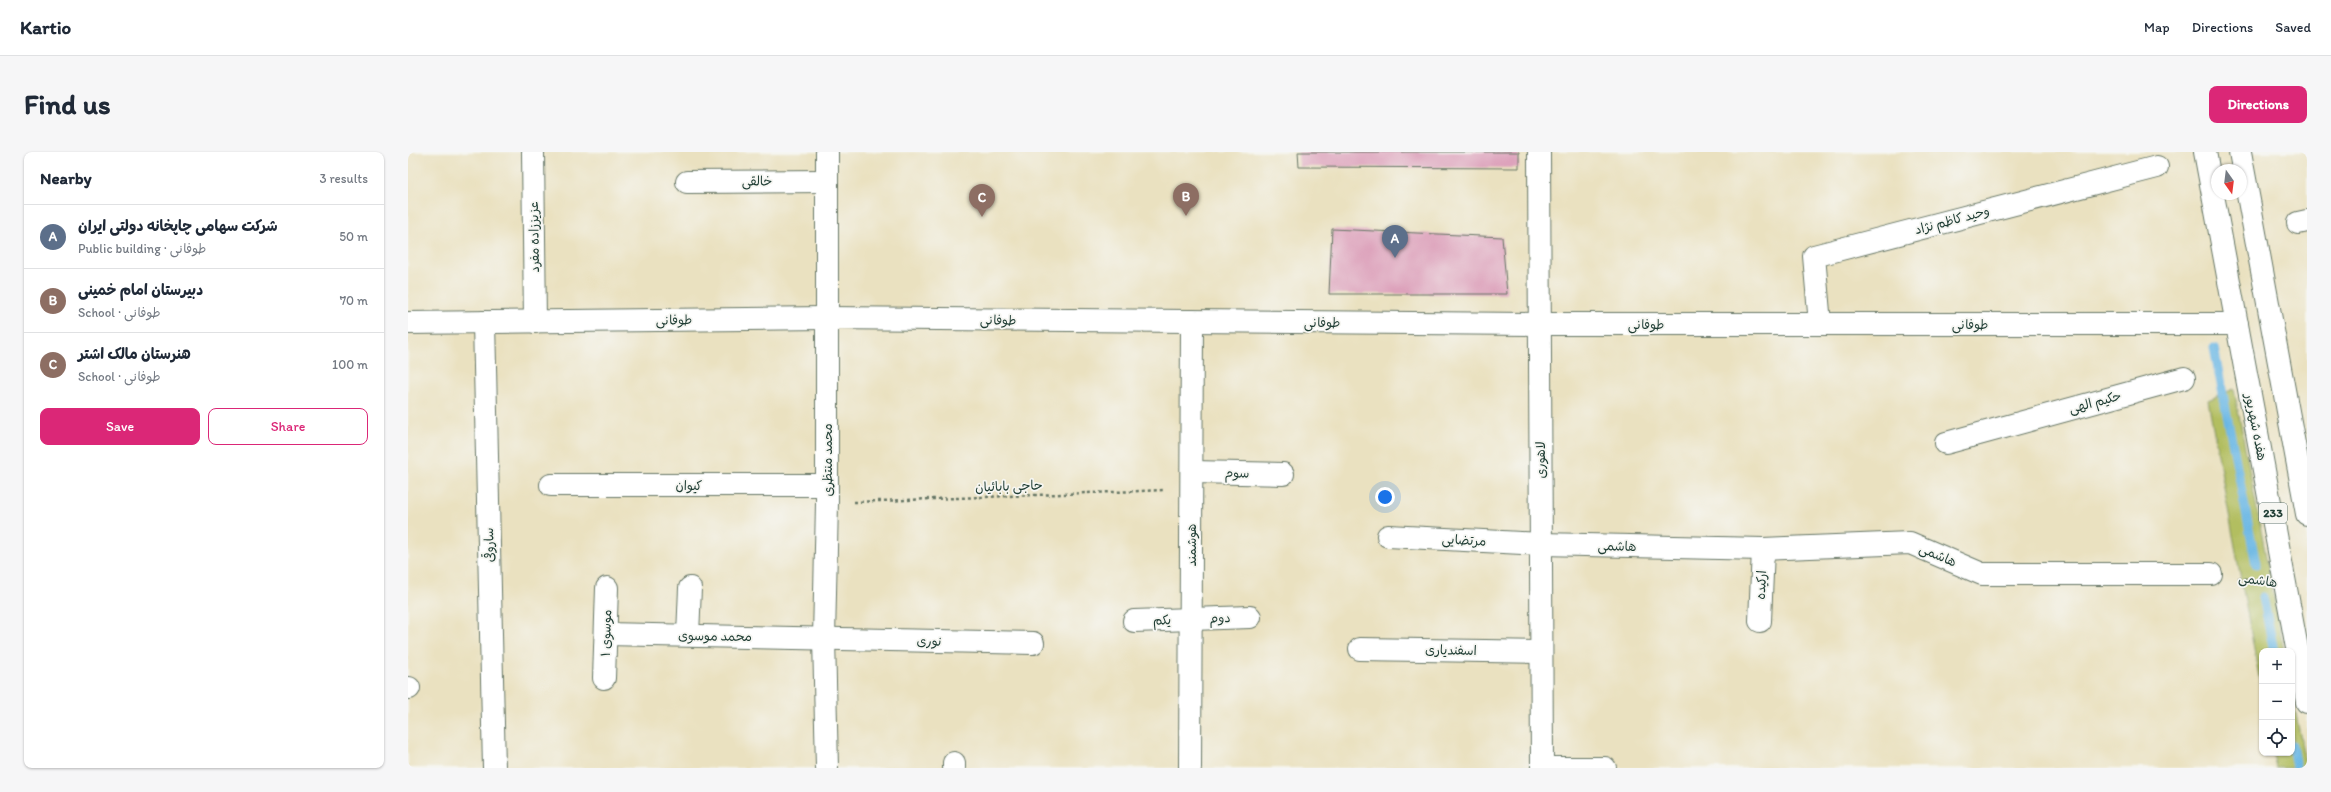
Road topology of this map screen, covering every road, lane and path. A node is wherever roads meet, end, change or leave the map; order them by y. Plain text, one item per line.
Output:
1 (533, 152) edge
2 (827, 152) edge
3 (1539, 152) edge
4 (2205, 152) edge
5 (2240, 152) edge
6 (2157, 167) dead end
7 (827, 181) junction
8 (687, 182) dead end
9 (827, 318) junction
10 (1192, 321) junction
11 (484, 322) junction
12 (535, 322) junction
13 (408, 323) edge
14 (1540, 324) junction
15 (1820, 324) junction
16 (2237, 324) junction
17 (2184, 378) dead end
18 (1946, 443) dead end
19 (1283, 474) dead end
20 (1192, 480) junction
21 (551, 485) dead end
22 (827, 494) junction
23 (2307, 514) edge
24 (1388, 536) dead end
25 (1541, 544) junction
26 (1763, 549) junction
27 (2211, 574) joint
28 (2285, 584) junction
29 (607, 588) dead end
30 (690, 588) dead end
31 (1250, 617) dead end
32 (1191, 618) junction
33 (1134, 621) dead end
34 (1760, 621) dead end
35 (606, 634) junction
36 (688, 635) junction
37 (824, 638) junction
38 (1033, 643) dead end
39 (1360, 649) dead end
40 (1541, 652) junction
41 (604, 678) dead end
42 (2307, 702) edge
43 (494, 768) edge
44 (827, 768) edge
45 (1190, 768) edge
46 (1542, 768) edge
47 (1605, 768) edge

1 - 12 street, عزیززاده مفرد
2 - 7 street, محمد منتظری
3 - 14 street, لاهوری
4 - 16 street, هفده شهریور / 233
5 - 23 street, 233
6 - 15 street, وحید کاظم نژاد
7 - 8 street, خالقی
7 - 9 street, محمد منتظری
9 - 10 street, طوفانی
9 - 12 street, طوفانی
9 - 22 street, محمد منتظری
10 - 14 street, طوفانی
10 - 20 street, هوشمند
11 - 12 street, طوفانی
11 - 13 street, طوفانی
11 - 43 street, ساروقی
14 - 15 street, طوفانی
14 - 25 street, لاهوری
15 - 16 street, طوفانی
16 - 28 street, هفده شهریور / 233
17 - 18 street, حکیم الهی
19 - 20 street, سوم
20 - 22 path, حاجی بابائیان
20 - 32 street, هوشمند
21 - 22 street, کیوان
22 - 37 street, محمد منتظری
24 - 25 street, مرتضایی
25 - 26 street, هاشمی
25 - 40 street, لاهوری
26 - 27 street, هاشمی
26 - 34 street, ارکیده
27 - 28 path, هاشمی
28 - 42 street, هفده شهریور / 233
29 - 35 street, موسوی ۱
30 - 36 street
31 - 32 street, دوم
32 - 33 street, یکم
32 - 45 street, هوشمند
35 - 36 street, محمد موسوی
35 - 41 street, موسوی ۱
36 - 37 street, محمد موسوی
37 - 38 street, نوری
37 - 44 street, محمد منتظری
39 - 40 street, اسفندیاری
40 - 46 street, لاهوری
46 - 47 street

